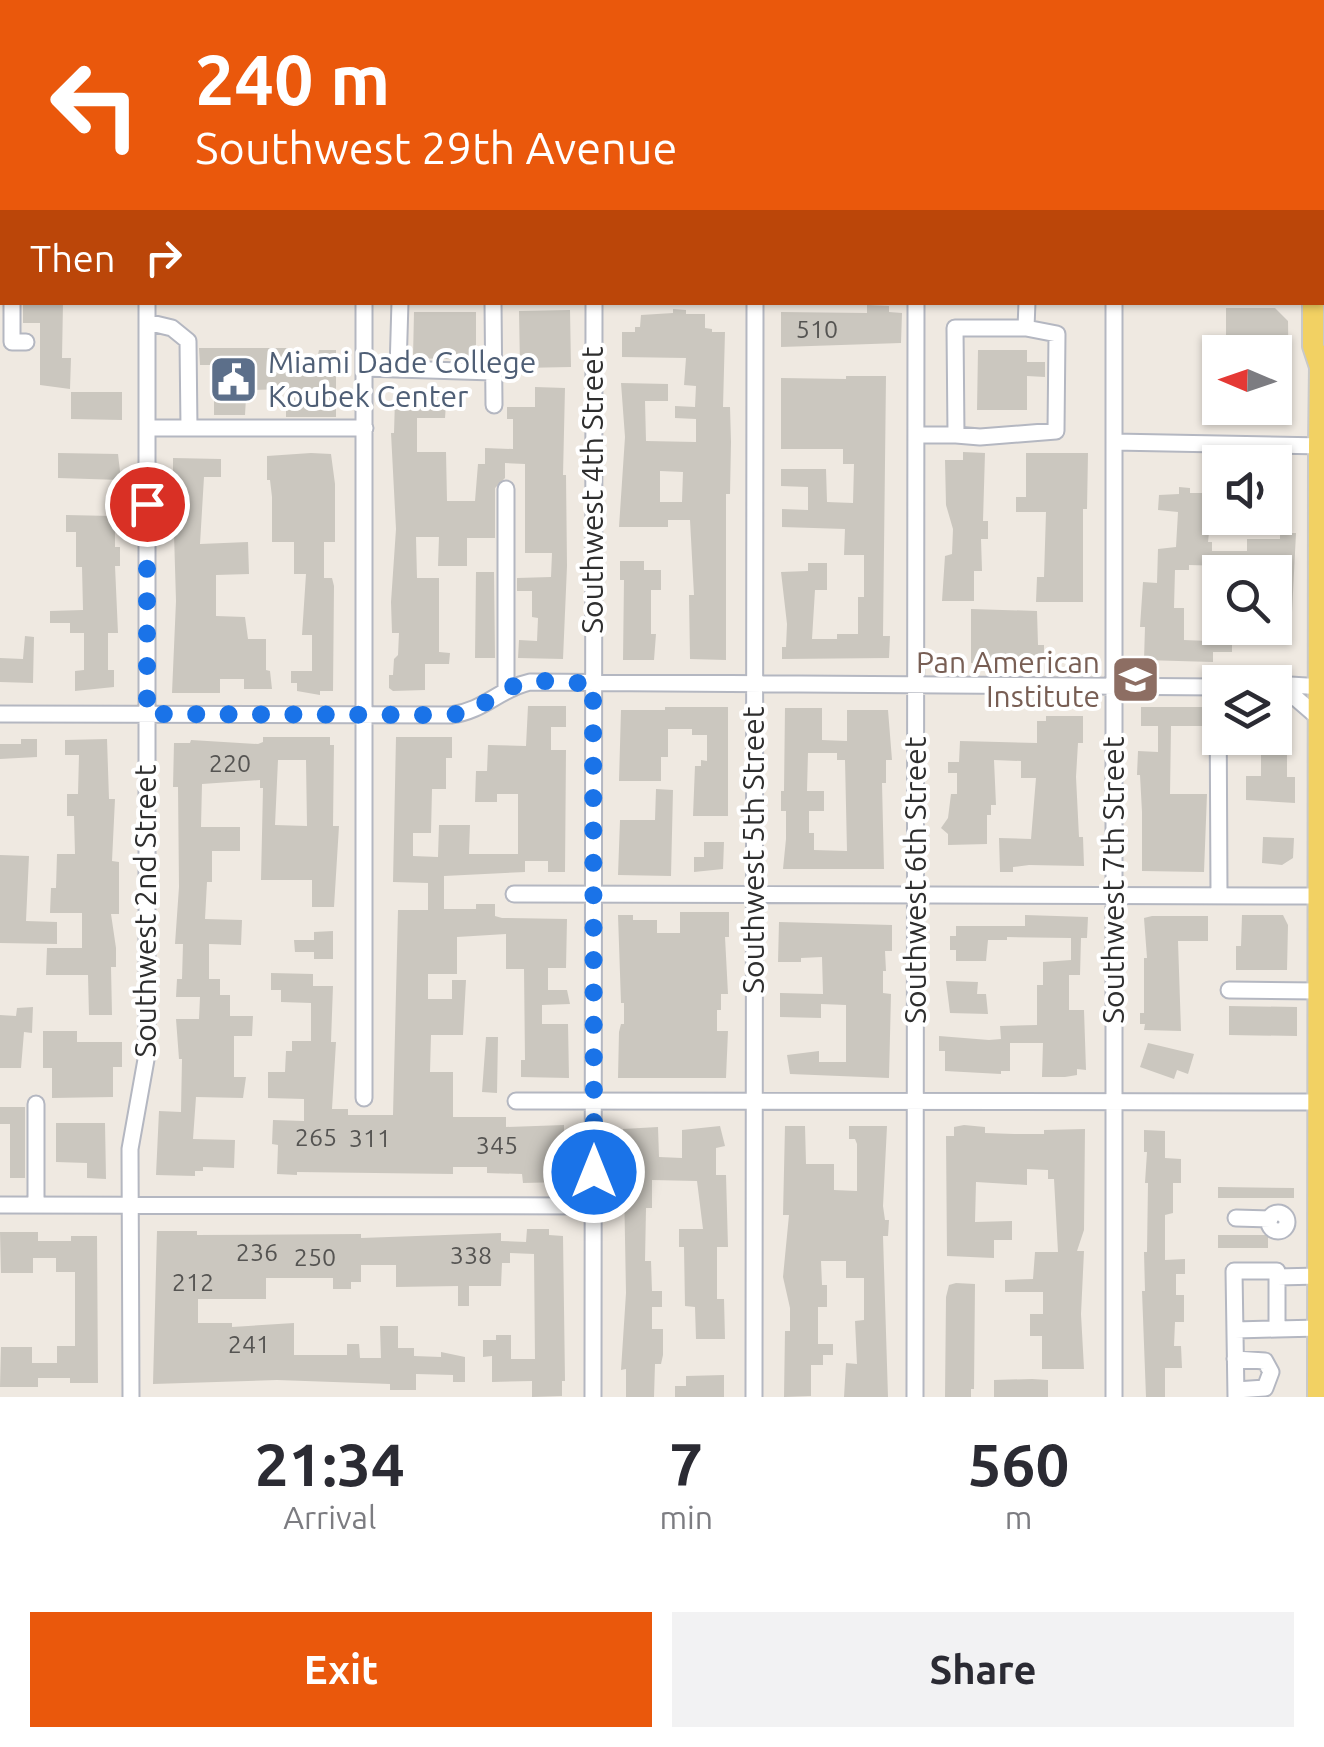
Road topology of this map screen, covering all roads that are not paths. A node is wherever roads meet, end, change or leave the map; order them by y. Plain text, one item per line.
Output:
1 (12, 305) edge
2 (147, 305) edge
3 (364, 305) edge
4 (400, 305) edge
5 (493, 305) edge
6 (594, 305) edge
7 (754, 305) edge
8 (916, 305) edge
9 (1027, 305) edge
10 (1114, 305) edge
11 (1313, 305) edge
12 (147, 322) junction
13 (1026, 328) junction
14 (26, 342) dead end
15 (1322, 361) edge
16 (364, 368) junction
17 (398, 369) junction
18 (494, 372) junction
19 (494, 405) dead end
20 (1322, 408) edge
21 (147, 428) junction
22 (189, 428) junction
23 (364, 428) junction
24 (917, 435) junction
25 (956, 435) junction
26 (1114, 442) junction
27 (1322, 446) edge
28 (506, 489) dead end
29 (1322, 540) edge
30 (1322, 574) edge
31 (1321, 653) edge
32 (593, 684) junction
33 (1292, 684) edge
34 (915, 685) junction
35 (1114, 685) junction
36 (754, 686) junction
37 (1202, 687) edge
38 (1322, 687) edge
39 (506, 690) junction
40 (1292, 696) edge
41 (0, 714) edge
42 (147, 714) junction
43 (365, 714) junction
44 (1319, 718) junction
45 (1219, 755) edge
46 (1321, 837) edge
47 (1114, 893) junction
48 (514, 894) dead end
49 (594, 894) junction
50 (754, 894) junction
51 (916, 894) junction
52 (1219, 894) junction
53 (1318, 896) junction
54 (1321, 961) edge
55 (1229, 990) dead end
56 (1318, 990) junction
57 (364, 1098) dead end
58 (516, 1101) dead end
59 (916, 1102) junction
60 (1322, 1102) edge
61 (593, 1103) junction
62 (754, 1103) junction
63 (1114, 1103) junction
64 (36, 1104) dead end
65 (0, 1205) edge
66 (36, 1205) junction
67 (131, 1205) junction
68 (594, 1206) junction
69 (1236, 1218) dead end
70 (1319, 1229) junction
71 (1277, 1277) junction
72 (1321, 1282) edge
73 (1319, 1328) junction
74 (1277, 1329) junction
75 (1235, 1330) junction
76 (1235, 1359) junction
77 (1236, 1394) edge
78 (130, 1397) edge
79 (593, 1397) edge
80 (754, 1397) edge
81 (915, 1397) edge
82 (1114, 1397) edge
83 (1318, 1397) edge

1 - 14 street
2 - 12 street, Southwest 2nd Street
3 - 16 street
4 - 17 street
5 - 18 street
6 - 32 street, Southwest 4th Street
7 - 36 street, Southwest 5th Street
8 - 24 street, Southwest 6th Street
9 - 13 street
10 - 26 street, Southwest 7th Street
11 - 15 main road
12 - 21 street, Southwest 2nd Street
12 - 22 street
13 - 25 street
13 - 25 street
15 - 20 main road
16 - 17 street
16 - 23 street
17 - 18 street
18 - 19 street
20 - 27 main road
21 - 22 street
21 - 42 street, Southwest 2nd Street
22 - 23 street
23 - 43 street
24 - 25 street
24 - 34 street, Southwest 6th Street
26 - 27 street
26 - 35 street, Southwest 7th Street
27 - 29 main road
28 - 39 street
29 - 30 main road
30 - 31 main road
31 - 38 main road
32 - 36 street
32 - 39 street
32 - 49 street, Southwest 4th Street
33 - 38 street
34 - 35 street
34 - 36 street
34 - 51 street, Southwest 6th Street
35 - 37 street
35 - 47 street, Southwest 7th Street
36 - 50 street, Southwest 5th Street
38 - 44 main road
39 - 43 street
40 - 44 street
41 - 42 street
42 - 43 street
42 - 67 street, Southwest 2nd Street
43 - 57 street
44 - 46 main road
45 - 52 street
46 - 53 main road
47 - 51 street
47 - 52 street
47 - 63 street, Southwest 7th Street
48 - 49 street
49 - 50 street
49 - 61 street, Southwest 4th Street
50 - 51 street
50 - 62 street, Southwest 5th Street
51 - 59 street, Southwest 6th Street
52 - 53 street
53 - 54 main road
54 - 56 main road
55 - 56 street
56 - 60 main road
58 - 61 street
59 - 62 street
59 - 63 street
59 - 81 street, Southwest 6th Street
60 - 63 street
60 - 70 main road
61 - 62 street
61 - 68 street, Southwest 4th Street
62 - 80 street, Southwest 5th Street
63 - 82 street, Southwest 7th Street
64 - 66 street
65 - 66 street
66 - 67 street
67 - 68 street
67 - 78 street, Southwest 2nd Street
68 - 79 street, Southwest 4th Street
69 - 70 street
70 - 72 main road
71 - 72 street
71 - 74 street
71 - 75 street
72 - 73 main road
73 - 74 street
73 - 83 main road
74 - 75 street
75 - 76 street
76 - 77 street
76 - 77 street

